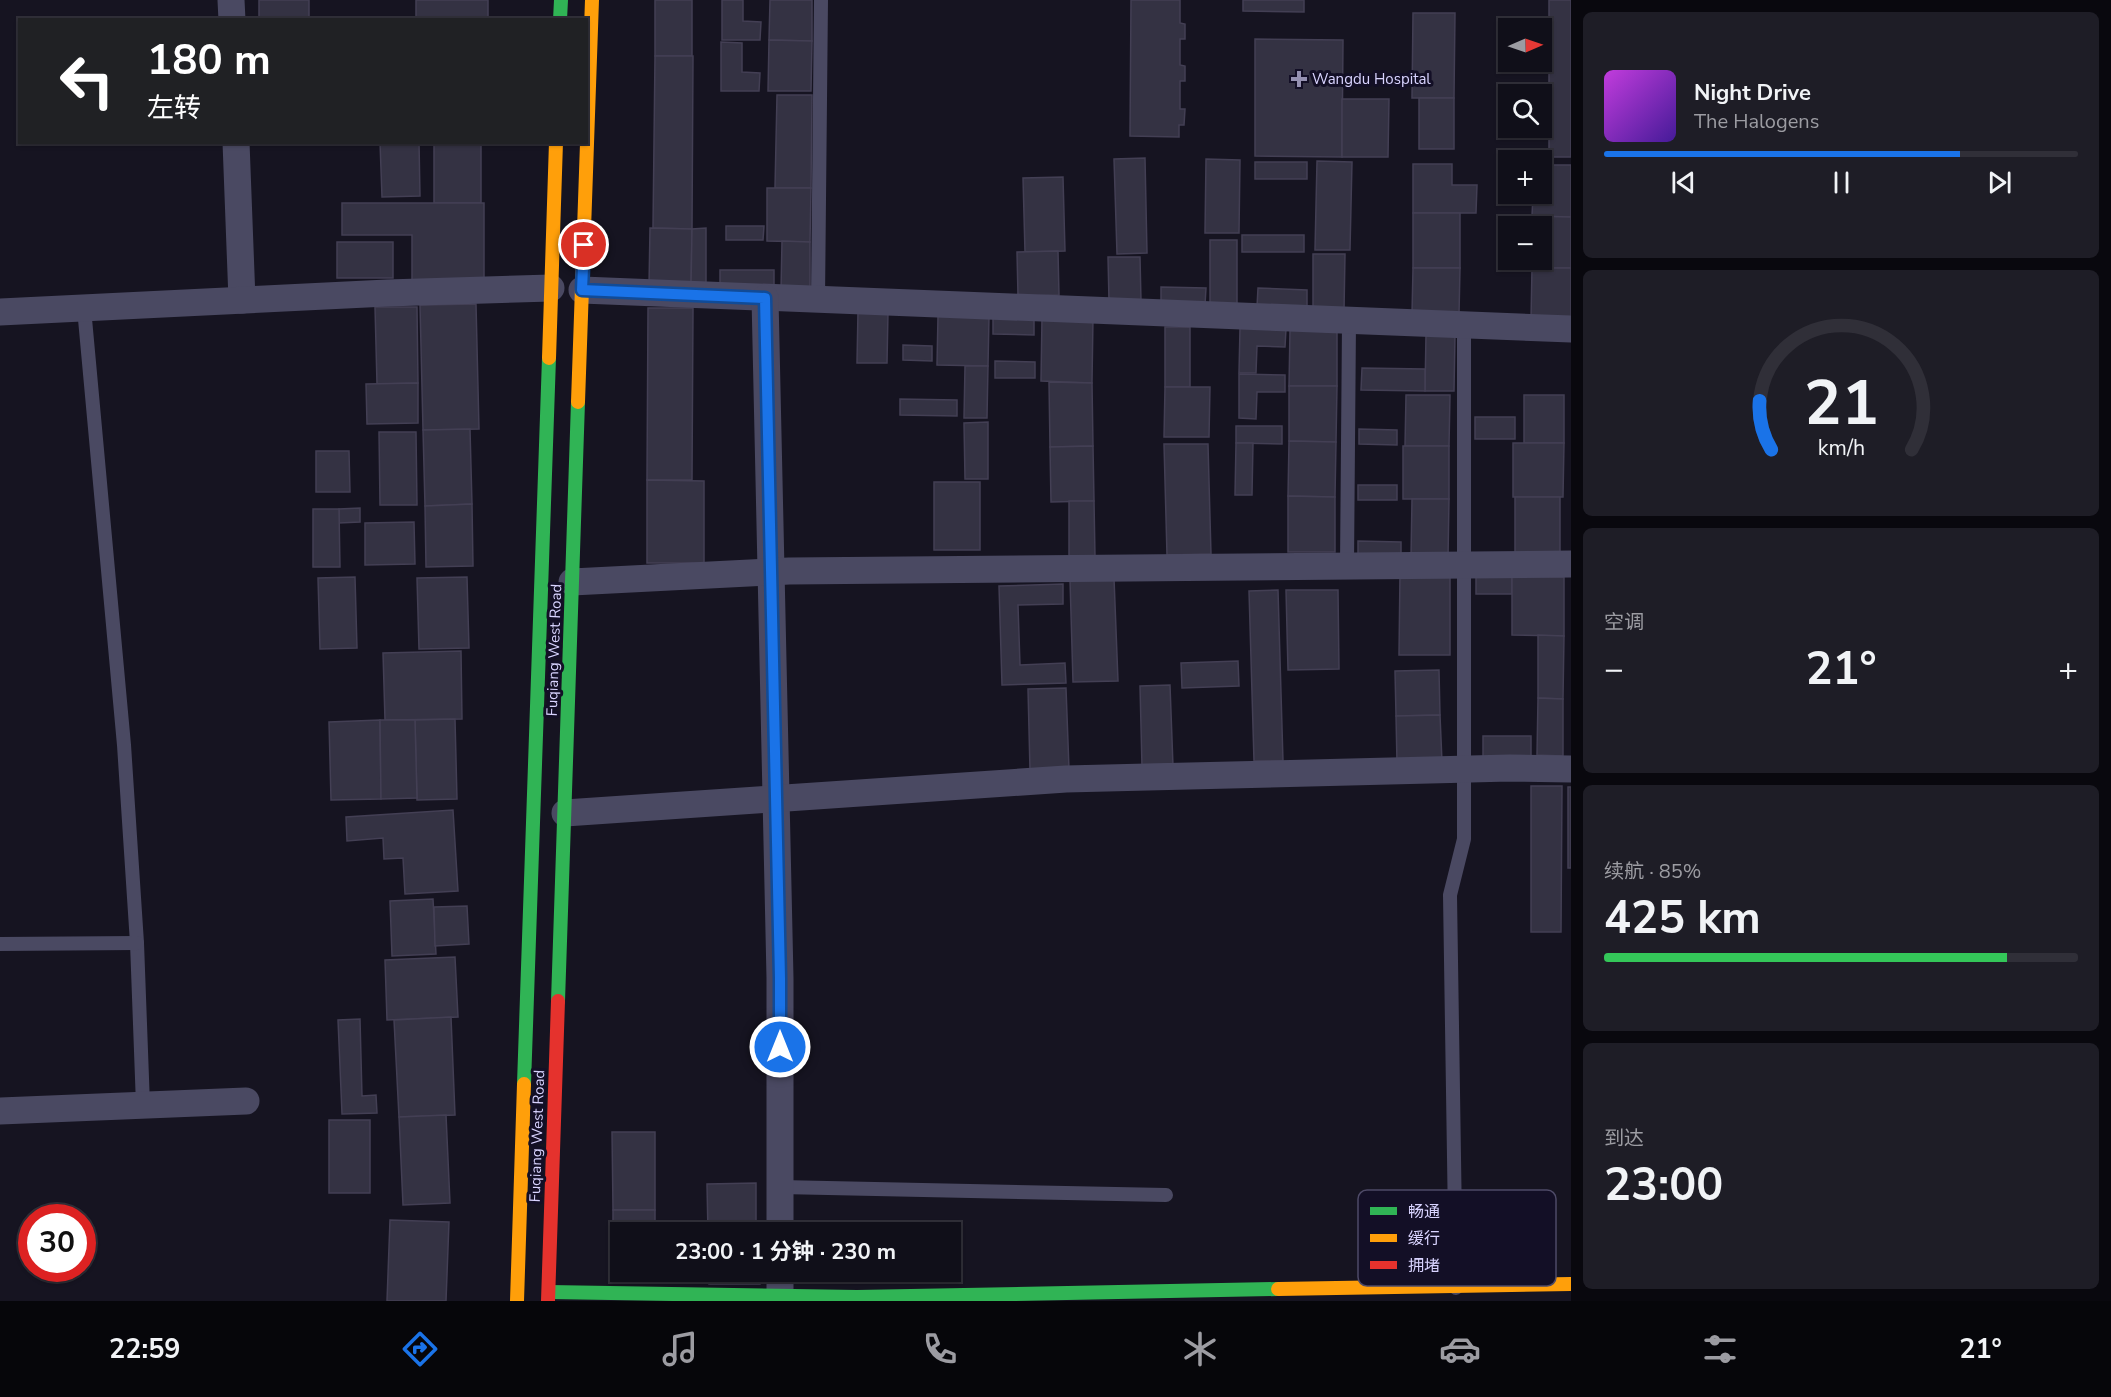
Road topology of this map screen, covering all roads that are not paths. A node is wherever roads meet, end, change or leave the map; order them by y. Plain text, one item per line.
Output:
1 (231, 0) edge
2 (561, 0) edge
3 (592, 0) edge
4 (821, 0) edge
5 (232, 18) edge
6 (560, 18) edge
7 (588, 116) edge
8 (236, 144) edge
9 (556, 144) edge
10 (587, 144) edge
11 (551, 288) junction
12 (582, 290) junction
13 (765, 298) junction
14 (242, 300) junction
15 (818, 300) junction
16 (84, 308) junction
17 (0, 312) edge
18 (1349, 322) junction
19 (1464, 326) junction
20 (1571, 329) edge
21 (1571, 564) edge
22 (1464, 565) junction
23 (1347, 566) junction
24 (771, 572) junction
25 (572, 582) junction
26 (1464, 769) junction
27 (1571, 769) edge
28 (776, 799) junction
29 (565, 813) junction
30 (137, 943) junction
31 (0, 944) edge
32 (246, 1101) dead end
33 (143, 1105) junction
34 (0, 1111) edge
35 (780, 1187) junction
36 (1455, 1190) edge
37 (1166, 1195) dead end
38 (780, 1222) edge
39 (1556, 1284) edge
40 (1571, 1284) edge
41 (1456, 1286) joint
42 (780, 1290) edge
43 (549, 1297) edge
44 (517, 1301) edge
45 (1456, 1301) edge

1 - 5 street
2 - 6 main road
3 - 7 main road, Fuqiang West Road
4 - 15 lane
8 - 14 street
9 - 11 main road, Fuqiang West Road
10 - 12 main road, Fuqiang West Road
11 - 14 street
11 - 44 main road, Fuqiang West Road
12 - 13 street
12 - 25 main road, Fuqiang West Road
13 - 15 street
13 - 24 street
14 - 16 street
15 - 18 street
16 - 17 street
16 - 30 lane
18 - 19 street
18 - 23 lane
19 - 20 street
19 - 22 lane
21 - 22 street
22 - 23 street
22 - 26 lane
23 - 24 street
24 - 25 street
24 - 28 street
25 - 29 main road, Fuqiang West Road
26 - 27 street
26 - 28 street
26 - 36 lane
28 - 29 street
28 - 35 street
29 - 43 main road, Fuqiang West Road
30 - 31 lane
30 - 33 lane
32 - 33 street
33 - 34 street
35 - 37 lane
35 - 38 street
39 - 40 main road
41 - 42 main road
41 - 45 lane
42 - 43 main road

